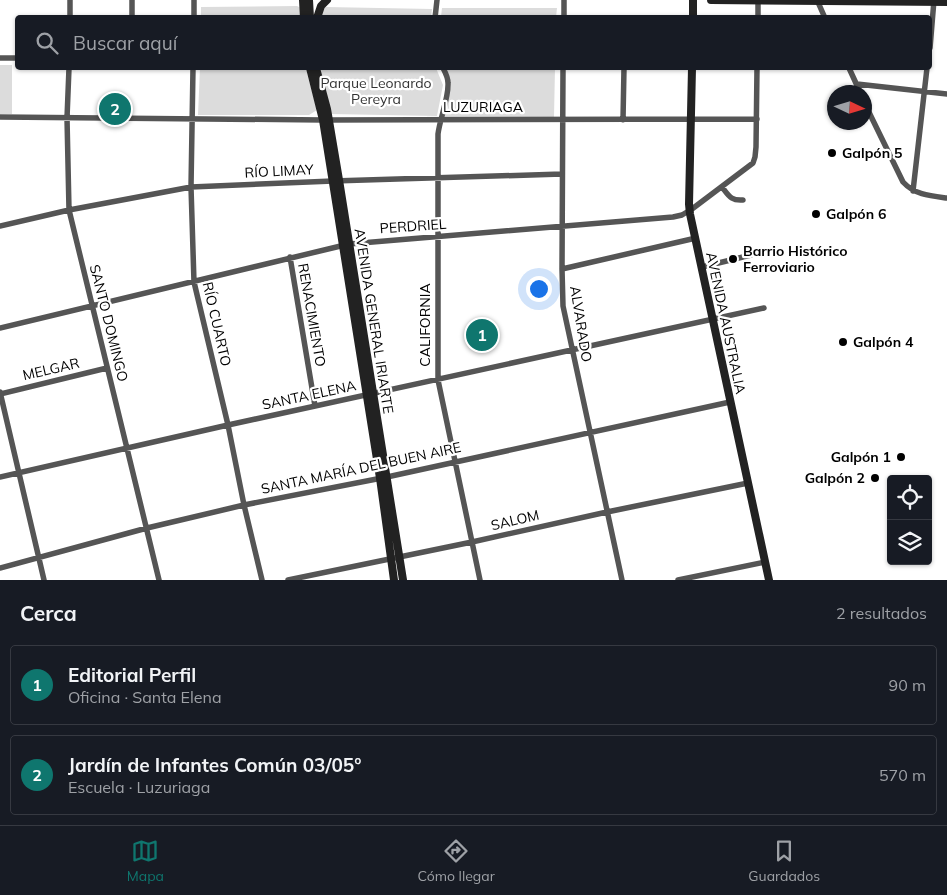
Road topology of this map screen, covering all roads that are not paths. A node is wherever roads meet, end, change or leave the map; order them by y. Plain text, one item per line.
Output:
1 (70, 0) edge
2 (132, 0) edge
3 (194, 0) edge
4 (303, 0) edge
5 (309, 0) edge
6 (327, 0) edge
7 (437, 0) edge
8 (564, 0) edge
9 (693, 0) edge
10 (711, 0) edge
11 (758, 0) edge
12 (817, 0) edge
13 (934, 1) edge
14 (947, 2) edge
15 (70, 15) edge
16 (132, 15) edge
17 (194, 15) edge
18 (304, 15) edge
19 (310, 15) edge
20 (318, 15) edge
21 (435, 15) edge
22 (564, 15) edge
23 (692, 15) edge
24 (758, 15) edge
25 (824, 15) edge
26 (932, 24) edge
27 (0, 58) edge
28 (15, 58) edge
29 (69, 70) edge
30 (193, 70) edge
31 (311, 70) edge
32 (316, 70) edge
33 (444, 70) edge
34 (563, 70) edge
35 (624, 70) edge
36 (692, 70) edge
37 (757, 70) edge
38 (849, 70) edge
39 (927, 70) edge
40 (856, 84) joint
41 (924, 92) junction
42 (947, 94) edge
43 (0, 117) edge
44 (67, 118) junction
45 (193, 118) junction
46 (756, 119) junction
47 (872, 119) edge
48 (326, 120) junction
49 (440, 120) junction
50 (563, 120) junction
51 (623, 120) junction
52 (691, 120) junction
53 (562, 174) junction
54 (438, 177) junction
55 (336, 181) junction
56 (191, 187) junction
57 (722, 188) junction
58 (913, 191) junction
59 (947, 198) edge
60 (743, 200) dead end
61 (69, 210) junction
62 (690, 211) junction
63 (0, 226) edge
64 (562, 226) junction
65 (438, 237) junction
66 (696, 238) junction
67 (346, 244) junction
68 (751, 255) dead end
69 (290, 257) junction
70 (702, 267) junction
71 (562, 269) junction
72 (194, 282) junction
73 (92, 307) junction
74 (764, 308) dead end
75 (712, 320) junction
76 (0, 328) edge
77 (572, 350) junction
78 (107, 368) junction
79 (438, 380) junction
80 (0, 393) edge
81 (370, 394) junction
82 (730, 402) junction
83 (315, 406) junction
84 (228, 425) junction
85 (589, 433) junction
86 (128, 448) junction
87 (454, 462) junction
88 (19, 473) junction
89 (0, 477) edge
90 (384, 478) junction
91 (748, 483) junction
92 (244, 505) junction
93 (607, 512) junction
94 (147, 528) junction
95 (472, 542) junction
96 (39, 557) junction
97 (395, 558) junction
98 (765, 562) junction
99 (0, 568) edge
100 (44, 580) edge
101 (159, 580) edge
102 (262, 580) edge
103 (288, 580) edge
104 (394, 580) edge
105 (403, 580) edge
106 (480, 580) edge
107 (622, 580) edge
108 (678, 580) edge
109 (769, 580) edge

1 - 15 street
2 - 16 street
3 - 17 street
4 - 18 main road
5 - 19 main road
6 - 20 main road
7 - 21 street
8 - 22 street
9 - 23 main road
10 - 11 main road
11 - 12 main road
11 - 24 street
12 - 13 main road
12 - 25 street
13 - 14 main road
13 - 26 street
27 - 28 street
29 - 44 street, SANTO DOMINGO
30 - 45 street, RÍO CUARTO
31 - 48 main road, AVENIDA GENERAL IRIARTE
32 - 48 main road, AVENIDA GENERAL IRIARTE
33 - 49 street, CALIFORNIA
34 - 50 street, ALVARADO
35 - 51 street
36 - 52 main road, AVENIDA AUSTRALIA
37 - 46 street
38 - 40 street
39 - 41 street
40 - 41 street
41 - 42 street
41 - 58 street
43 - 44 street, LUZURIAGA
44 - 45 street, LUZURIAGA
44 - 61 street, SANTO DOMINGO
45 - 48 street, LUZURIAGA
45 - 56 street, RÍO CUARTO
46 - 52 street, LUZURIAGA
46 - 57 street, PERDRIEL
47 - 58 street
48 - 49 street, LUZURIAGA
48 - 55 main road, AVENIDA GENERAL IRIARTE
49 - 50 street, LUZURIAGA
49 - 54 street, CALIFORNIA
50 - 51 street, LUZURIAGA
50 - 53 street, ALVARADO
51 - 52 street, LUZURIAGA
52 - 62 main road, AVENIDA AUSTRALIA
53 - 54 street, RÍO LIMAY
53 - 64 street, ALVARADO
54 - 55 street, RÍO LIMAY
54 - 65 street, CALIFORNIA
55 - 56 street, RÍO LIMAY
55 - 67 main road, AVENIDA GENERAL IRIARTE
56 - 61 street, RÍO LIMAY
56 - 72 street, RÍO CUARTO
57 - 60 street
57 - 62 street, PERDRIEL
58 - 59 street
61 - 63 street, RÍO LIMAY
61 - 73 street, SANTO DOMINGO
62 - 64 street, PERDRIEL
62 - 66 main road, AVENIDA AUSTRALIA
64 - 65 street, PERDRIEL
64 - 71 street, ALVARADO
65 - 67 street, PERDRIEL
65 - 79 street, CALIFORNIA
66 - 70 main road, AVENIDA AUSTRALIA
66 - 71 street
67 - 69 street, PERDRIEL
67 - 81 main road, AVENIDA GENERAL IRIARTE
68 - 70 street
69 - 72 street, PERDRIEL
69 - 83 street, RENACIMIENTO
70 - 75 main road, AVENIDA AUSTRALIA
71 - 77 street, ALVARADO
72 - 73 street, PERDRIEL
72 - 84 street, RÍO CUARTO
73 - 76 street, PERDRIEL
73 - 78 street, SANTO DOMINGO
74 - 75 street, SANTA ELENA
75 - 77 street, SANTA ELENA
75 - 82 main road, AVENIDA AUSTRALIA
77 - 79 street, SANTA ELENA
77 - 85 street, ALVARADO
78 - 80 street, MELGAR
78 - 86 street, SANTO DOMINGO
79 - 81 street, SANTA ELENA
79 - 87 street, CALIFORNIA
80 - 88 street
81 - 83 street, SANTA ELENA
81 - 90 main road, AVENIDA GENERAL IRIARTE
82 - 85 street, SANTA MARÍA DEL BUEN AIRE
82 - 91 main road, AVENIDA AUSTRALIA
83 - 84 street, SANTA ELENA
84 - 86 street, SANTA ELENA
84 - 92 street, RÍO CUARTO
85 - 87 street, SANTA MARÍA DEL BUEN AIRE
85 - 93 street, ALVARADO
86 - 88 street, SANTA ELENA
86 - 94 street, SANTO DOMINGO
87 - 90 street, SANTA MARÍA DEL BUEN AIRE
87 - 95 street, CALIFORNIA
88 - 89 street, SANTA ELENA
88 - 96 street
90 - 92 street, SANTA MARÍA DEL BUEN AIRE
90 - 97 main road, AVENIDA GENERAL IRIARTE
91 - 93 street, SALOM
91 - 98 main road, AVENIDA AUSTRALIA
92 - 94 street, SANTA MARÍA DEL BUEN AIRE
92 - 102 street, RÍO CUARTO
93 - 95 street, SALOM
93 - 107 street, ALVARADO
94 - 96 street, SANTA MARÍA DEL BUEN AIRE
94 - 101 street, SANTO DOMINGO
95 - 97 street, SALOM
95 - 106 street, CALIFORNIA
96 - 99 street, SANTA MARÍA DEL BUEN AIRE
96 - 100 street
97 - 103 street, SALOM
97 - 104 main road, AVENIDA GENERAL IRIARTE
97 - 105 main road, AVENIDA GENERAL IRIARTE
98 - 108 street
98 - 109 main road, AVENIDA AUSTRALIA

